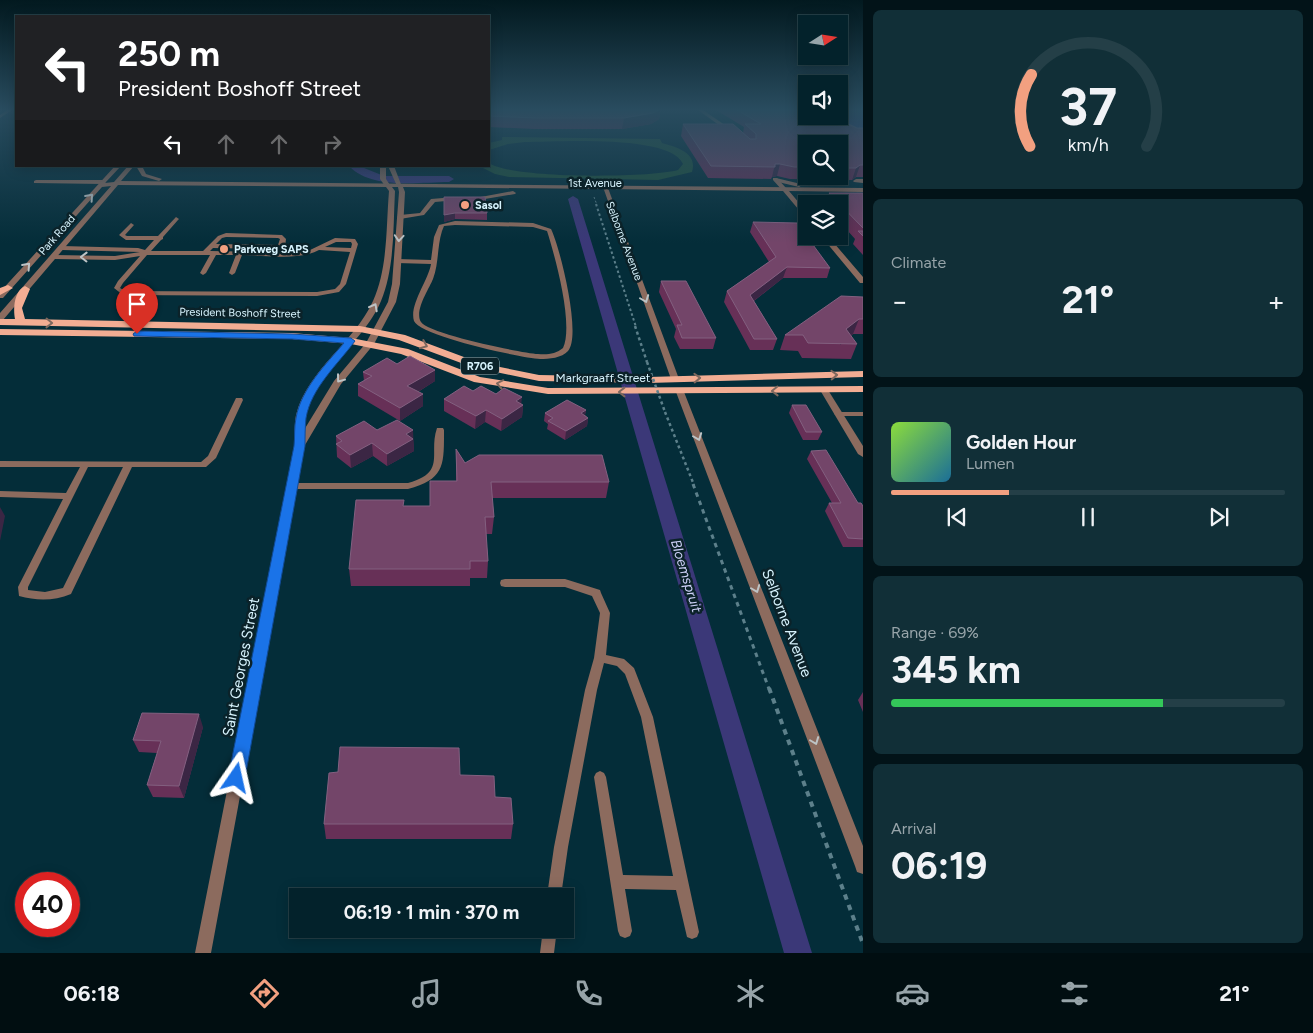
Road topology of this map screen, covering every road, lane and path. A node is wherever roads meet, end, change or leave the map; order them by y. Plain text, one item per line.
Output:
1 (117, 167) edge
2 (130, 167) edge
3 (139, 167) edge
4 (383, 168) edge
5 (392, 168) edge
6 (776, 180) junction
7 (856, 181) edge
8 (863, 181) edge
9 (36, 182) dead end
10 (101, 184) junction
11 (180, 184) junction
12 (115, 186) junction
13 (389, 188) junction
14 (401, 189) junction
15 (739, 189) junction
16 (815, 190) junction
17 (863, 190) edge
18 (606, 191) junction
19 (786, 192) junction
20 (513, 193) junction
21 (593, 193) junction
22 (863, 195) edge
23 (798, 206) edge
24 (400, 217) junction
25 (176, 219) dead end
26 (131, 225) dead end
27 (161, 238) junction
28 (832, 245) edge
29 (211, 246) junction
30 (282, 247) junction
31 (62, 248) junction
32 (319, 249) junction
33 (353, 250) junction
34 (205, 253) junction
35 (214, 253) junction
36 (240, 253) junction
37 (148, 254) junction
38 (279, 254) junction
39 (54, 257) junction
40 (397, 261) junction
41 (435, 262) junction
42 (203, 273) dead end
43 (232, 273) dead end
44 (863, 281) edge
45 (25, 289) junction
46 (4, 290) edge
47 (0, 296) edge
48 (0, 318) edge
49 (0, 322) edge
50 (21, 323) junction
51 (360, 329) junction
52 (0, 332) edge
53 (27, 332) junction
54 (377, 332) junction
55 (0, 341) edge
56 (351, 341) junction
57 (370, 344) junction
58 (863, 374) edge
59 (804, 376) junction
60 (675, 379) junction
61 (863, 389) edge
62 (824, 390) junction
63 (680, 392) junction
64 (239, 400) dead end
65 (838, 414) junction
66 (863, 414) edge
67 (440, 430) dead end
68 (300, 446) junction
69 (863, 454) edge
70 (0, 464) edge
71 (85, 465) junction
72 (128, 466) junction
73 (292, 486) junction
74 (0, 494) edge
75 (69, 496) junction
76 (505, 583) dead end
77 (600, 658) junction
78 (600, 777) dead end
79 (863, 866) edge
80 (616, 882) junction
81 (682, 882) junction
82 (555, 888) edge
83 (625, 931) dead end
84 (692, 932) dead end
85 (549, 938) edge
86 (863, 944) edge
87 (203, 953) edge
88 (547, 953) edge

1 - 10 street, Park Road
2 - 12 street, Park Road
3 - 11 street
4 - 13 street
5 - 14 street
6 - 15 street
6 - 16 street
6 - 19 street
7 - 8 lane
9 - 10 lane
10 - 12 street, 1st Avenue
46 -> 10 street, Park Road
11 - 12 street, 1st Avenue
11 - 13 street, 1st Avenue
12 - 13 street, 1st Avenue
12 - 31 street, Park Road
13 - 14 street, 1st Avenue
51 -> 13 street, Saint Georges Street
14 - 18 street, 1st Avenue
14 - 20 street, 1st Avenue
14 - 24 street, Saint Georges Street
15 - 18 street, 1st Avenue
15 - 19 street, 1st Avenue
16 - 17 street, 1st Avenue
16 - 19 street, 1st Avenue
18 - 19 street, 1st Avenue
18 - 21 street, 1st Avenue
18 -> 60 street, Selborne Avenue
19 - 22 street, 1st Avenue
19 - 23 street
20 - 21 street, 1st Avenue
20 - 24 lane
21 - 86 path, bridge
24 -> 40 street, Saint Georges Street
25 - 27 lane
26 - 27 lane
27 - 37 lane
28 - 44 street
29 - 30 lane
29 - 30 lane
29 - 34 lane
30 - 38 lane
31 - 37 lane
31 - 39 street, Park Road
32 - 33 lane
32 - 33 lane
32 - 38 lane
33 - 37 lane
34 - 35 lane
34 - 37 lane
35 - 36 lane
35 - 42 lane
36 - 38 lane
36 - 43 lane
37 -> 39 lane
39 - 45 street, Park Road
40 - 41 lane
40 - 54 street, Saint Georges Street
41 - 41 lane
45 - 48 street, Park Road
45 - 50 main road
46 - 47 street, Park Road
49 - 50 main road, President Boshoff Street / R706
50 -> 51 main road, President Boshoff Street / R706
51 - 54 main road, Markgraaff Street / R706
51 - 56 street, Saint Georges Street
52 - 53 main road, President Boshoff Street / R706
53 - 55 main road
53 - 56 main road, President Boshoff Street / R706
54 - 57 street, Saint Georges Street
54 -> 60 main road, Markgraaff Street / R706
56 - 57 main road, Markgraaff Street / R706
56 - 68 street, Saint Georges Street
63 -> 57 main road, Markgraaff Street / R706
57 -> 68 street, Saint Georges Street
59 -> 58 main road, Markgraaff Street / R706
60 -> 59 main road, Markgraaff Street / R706
59 - 62 main road
61 - 62 main road, Markgraaff Street / R706
62 -> 63 main road, Markgraaff Street / R706
62 - 65 street
63 -> 79 street, Selborne Avenue
64 - 72 lane
65 - 66 lane
65 - 69 street
67 - 73 lane
68 - 73 street, Saint Georges Street
70 - 71 lane
71 - 72 lane
71 - 75 lane
72 - 75 lane
73 - 87 street, Saint Georges Street
74 - 75 lane
76 - 77 lane
77 - 81 lane
77 - 82 lane
78 - 80 lane
80 - 81 lane
80 - 83 lane
81 - 84 lane
85 - 88 lane

